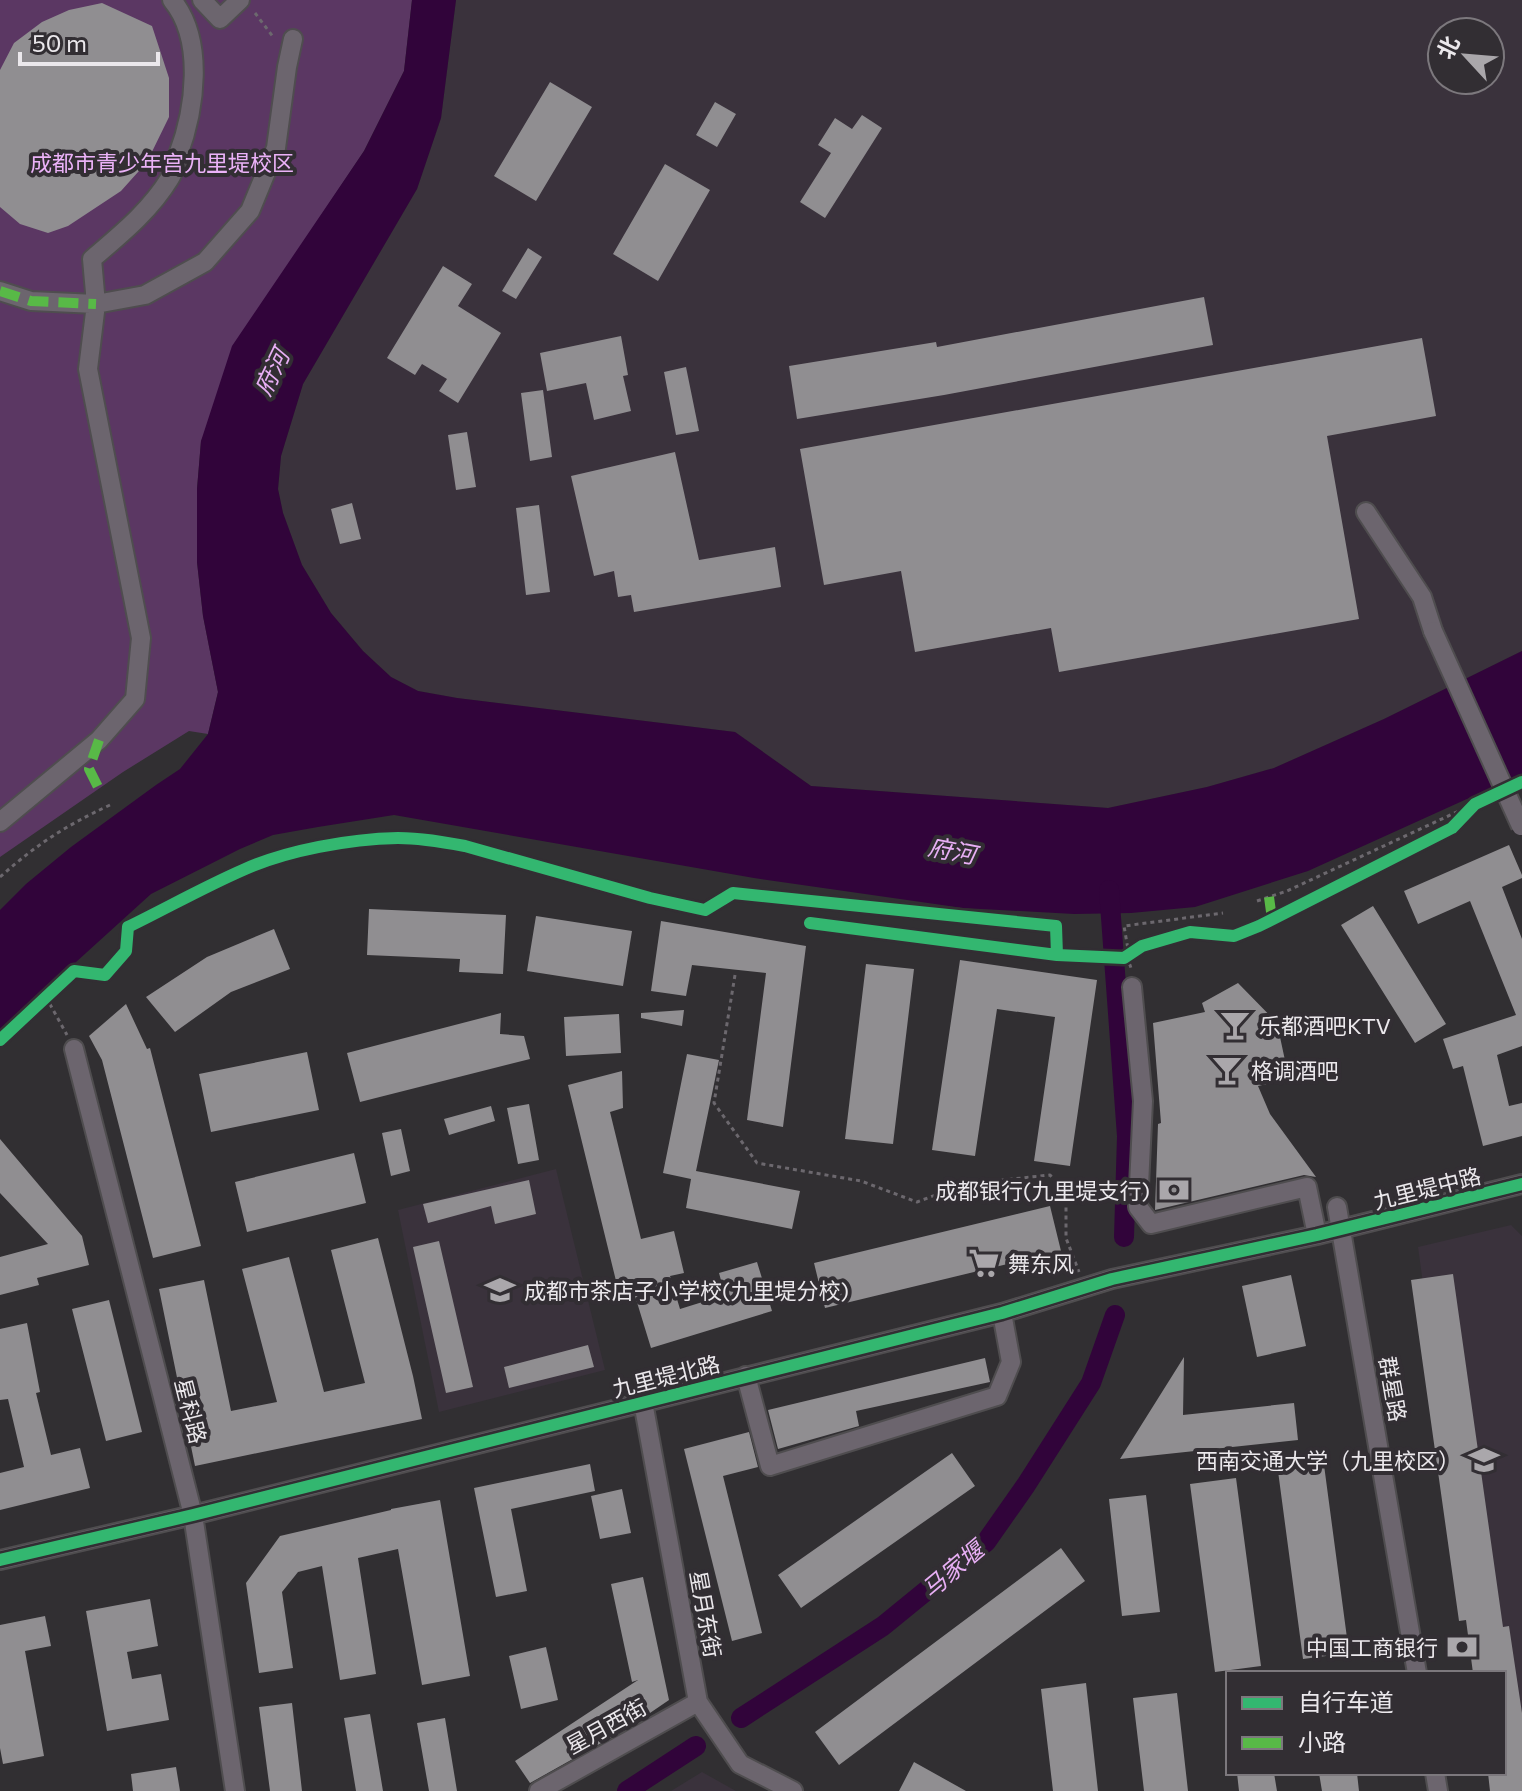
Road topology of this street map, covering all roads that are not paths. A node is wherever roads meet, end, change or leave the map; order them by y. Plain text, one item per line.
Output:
1 (172, 0) edge
2 (202, 0) edge
3 (240, 0) edge
4 (283, 38) road end
5 (0, 291) edge
6 (96, 304) junction
7 (1366, 512) dead end
8 (0, 822) edge
9 (1522, 827) edge
10 (1132, 987) dead end
11 (74, 1049) road end
12 (1522, 1184) edge
13 (1337, 1207) dead end
14 (1341, 1229) junction
15 (1317, 1235) junction
16 (1002, 1313) junction
17 (746, 1376) junction
18 (643, 1402) junction
19 (193, 1515) junction
20 (0, 1560) edge
21 (1417, 1671) edge
22 (698, 1702) junction
23 (235, 1791) edge
24 (539, 1791) edge
25 (793, 1791) edge

1 - 6 street
2 - 3 street
4 - 6 street
5 - 6 street
6 - 8 street
7 - 9 street, bridge
10 - 15 street
11 - 19 street, 星科路
12 - 14 street, 九里堤中路
13 - 14 street, 群星路
14 - 15 street, 九里堤北路
14 - 21 street, 群星路
15 - 16 street, 九里堤北路
16 - 17 street, 九里堤北路
16 - 17 street
17 - 18 street, 九里堤北路
18 - 19 street, 九里堤北路
18 - 22 street, 星月东街
19 - 20 street, 九里堤北路
19 - 23 street, 星科路
22 - 24 street, 星月西街
22 - 25 street, 星月东街

